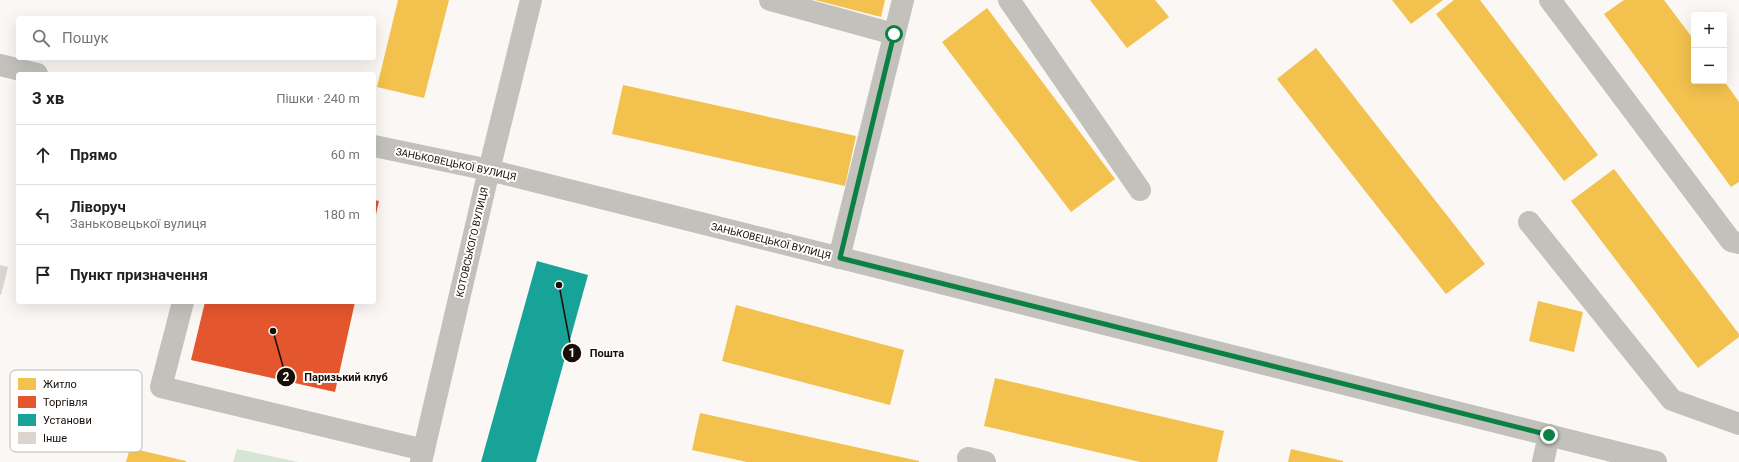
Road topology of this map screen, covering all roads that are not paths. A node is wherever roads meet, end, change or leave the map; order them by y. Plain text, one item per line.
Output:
1 (531, 0) edge
2 (770, 0) edge
3 (903, 0) edge
4 (1009, 0) edge
5 (1550, 0) edge
6 (894, 34) junction
7 (0, 65) edge
8 (29, 72) edge
9 (376, 146) edge
10 (489, 170) junction
11 (1140, 190) dead end
12 (1529, 222) dead end
13 (1739, 243) edge
14 (840, 258) junction
15 (182, 304) edge
16 (1739, 424) edge
17 (1549, 435) junction
18 (423, 456) edge
19 (1543, 462) edge
20 (1656, 462) edge

1 - 10 street, КОТОВСЬКОГО ВУЛИЦЯ
2 - 6 street
3 - 6 street
4 - 11 street
5 - 13 street
6 - 14 street
7 - 8 street
9 - 10 street, ЗАНЬКОВЕЦЬКОЇ ВУЛИЦЯ
10 - 14 street, ЗАНЬКОВЕЦЬКОЇ ВУЛИЦЯ
10 - 18 street, КОТОВСЬКОГО ВУЛИЦЯ
12 - 16 street
14 - 17 street, ЗАНЬКОВЕЦЬКОЇ ВУЛИЦЯ
15 - 18 street
17 - 19 street
17 - 20 street, ЗАНЬКОВЕЦЬКОЇ ВУЛИЦЯ

